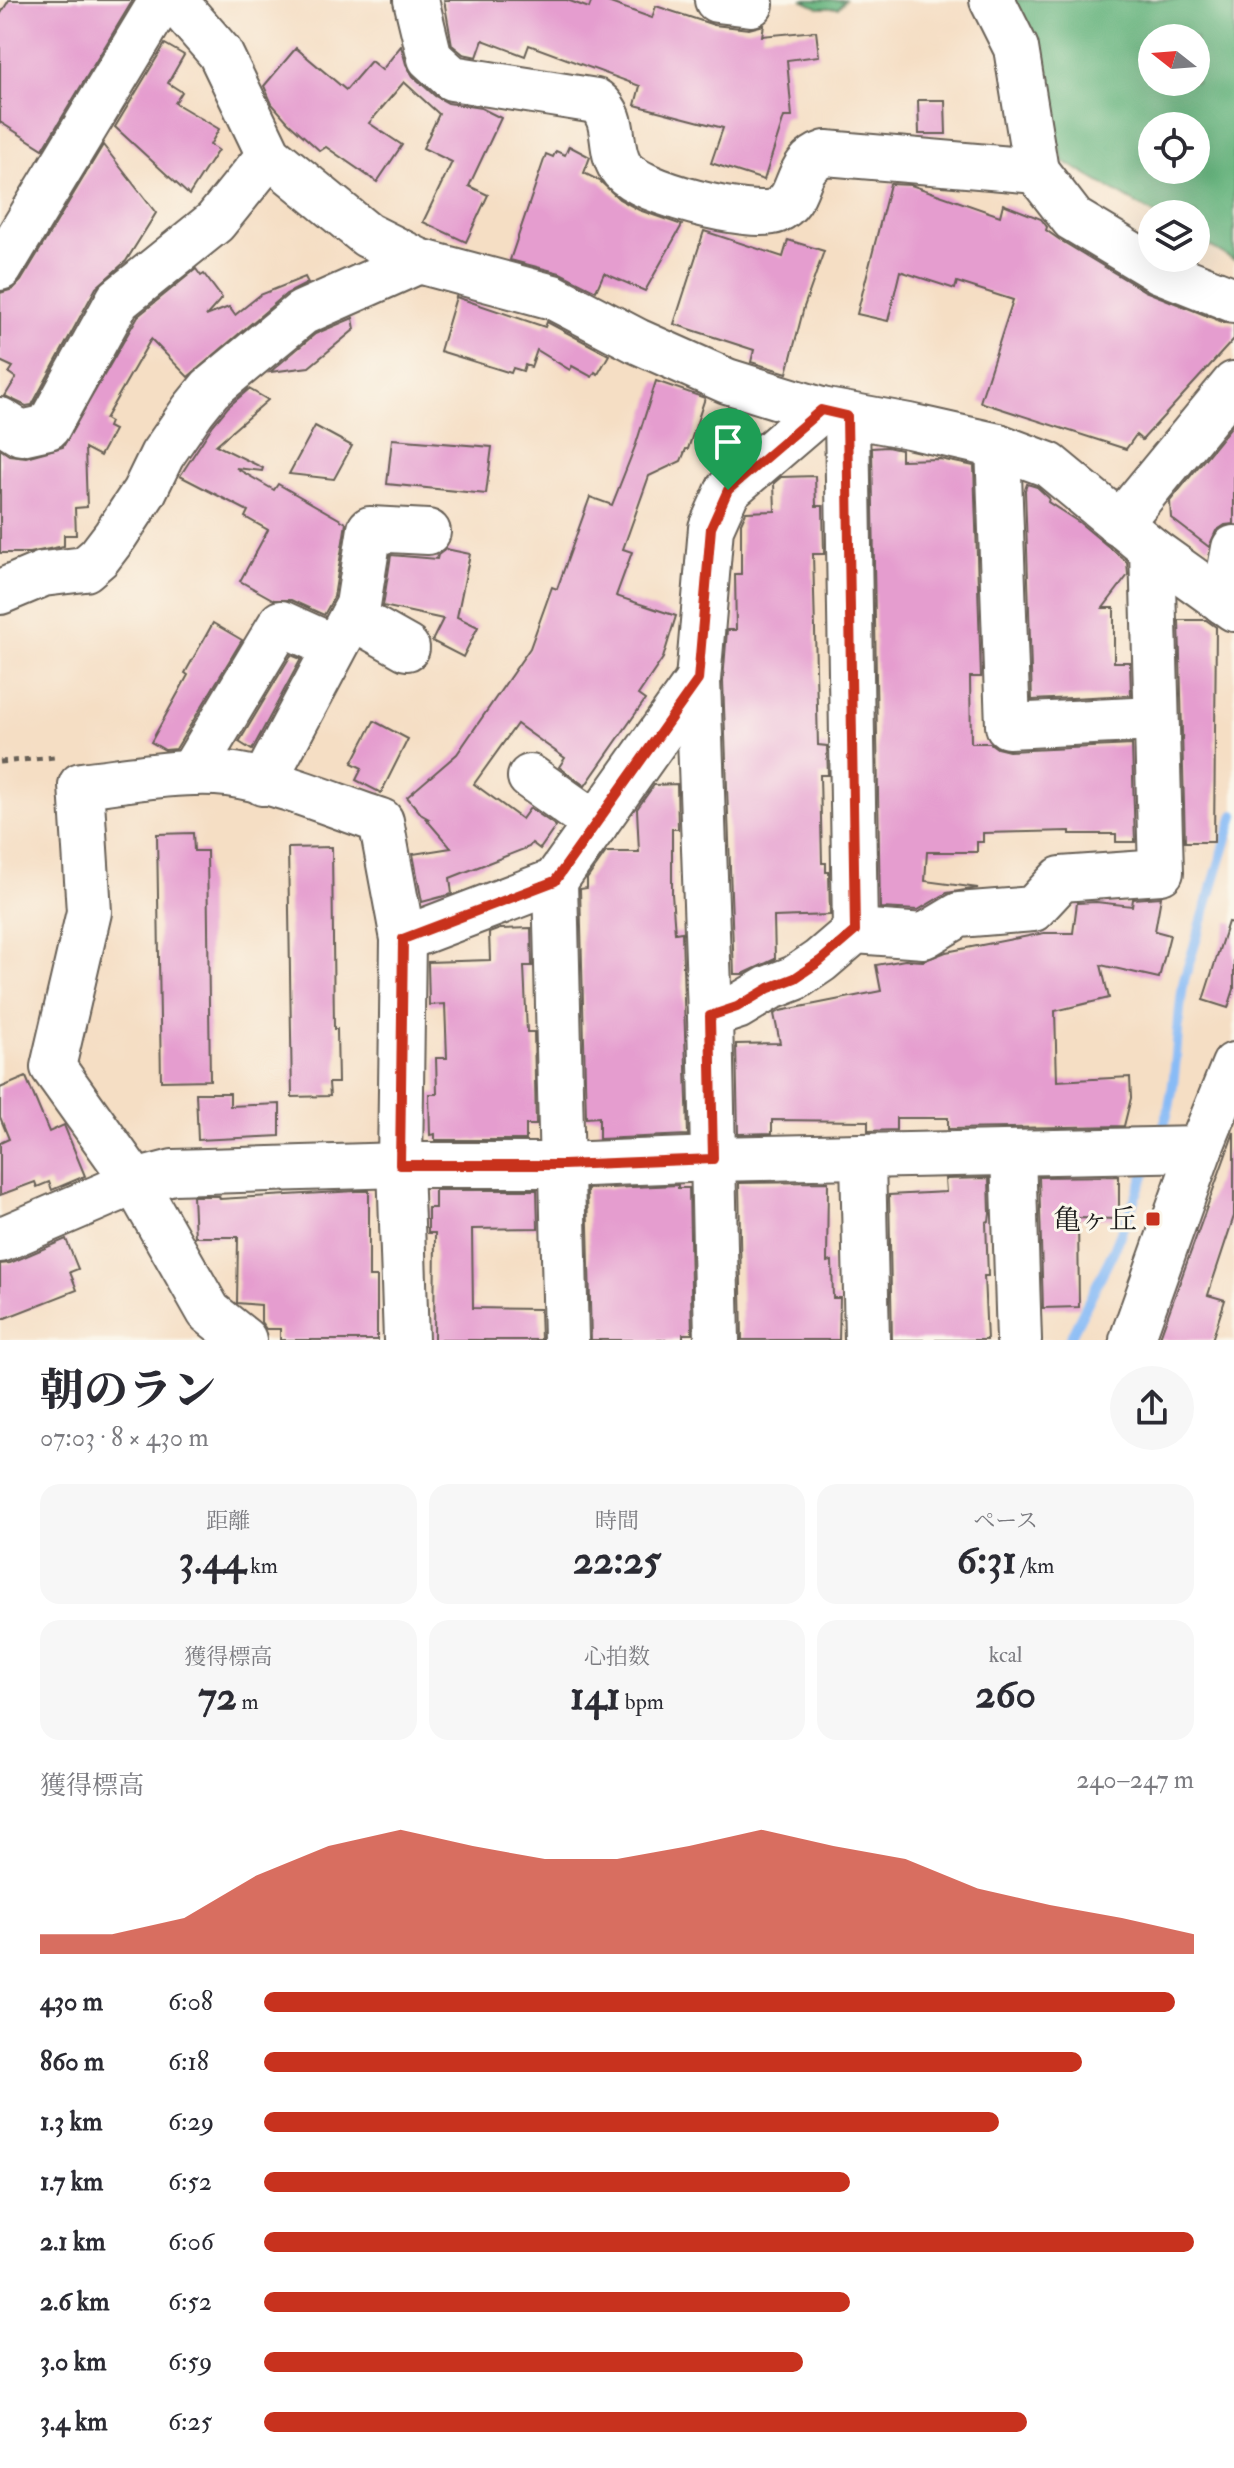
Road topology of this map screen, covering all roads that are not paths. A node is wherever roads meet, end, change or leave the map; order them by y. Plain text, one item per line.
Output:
1 (162, 0) edge
2 (174, 0) edge
3 (416, 0) edge
4 (992, 0) edge
5 (269, 155) junction
6 (1036, 171) junction
7 (419, 261) junction
8 (0, 268) edge
9 (1234, 300) edge
10 (1234, 384) edge
11 (834, 413) junction
12 (0, 420) edge
13 (998, 446) junction
14 (428, 532) dead end
15 (1136, 537) junction
16 (1234, 548) edge
17 (0, 592) edge
18 (1229, 605) edge
19 (343, 632) junction
20 (407, 648) dead end
21 (698, 680) junction
22 (1156, 719) junction
23 (191, 773) junction
24 (530, 777) dead end
25 (263, 783) junction
26 (596, 824) junction
27 (555, 881) junction
28 (855, 931) junction
29 (403, 939) junction
30 (710, 1016) junction
31 (1234, 1065) edge
32 (1200, 1149) junction
33 (1013, 1153) junction
34 (863, 1157) junction
35 (713, 1159) junction
36 (400, 1165) junction
37 (563, 1165) junction
38 (135, 1182) junction
39 (0, 1240) edge
40 (244, 1340) edge
41 (406, 1340) edge
42 (566, 1340) edge
43 (717, 1340) edge
44 (867, 1340) edge
45 (1019, 1340) edge
46 (1132, 1340) edge

1 - 8 street
2 - 5 street
3 - 6 street
4 - 6 street
5 - 7 street
5 - 12 street
6 - 9 street
7 - 11 street
7 - 17 street
10 - 15 street
11 - 13 street
11 - 21 street
11 - 28 street
13 - 15 street
13 - 22 street
14 - 19 street
15 - 18 street
15 - 22 street
16 - 18 street
19 - 20 street
19 - 23 street
19 - 25 street
21 - 26 street
21 - 30 street
22 - 28 street
23 - 25 street
23 - 38 street
24 - 26 street
25 - 29 street
26 - 27 street
27 - 29 street
27 - 37 street
28 - 30 street
29 - 36 street
30 - 35 street
31 - 32 street
32 - 33 street
32 - 46 street
33 - 34 street
33 - 45 street
34 - 35 street
34 - 44 street
35 - 37 street
35 - 43 street
36 - 37 street
36 - 38 street
36 - 41 street
37 - 42 street
38 - 39 street
38 - 40 street

